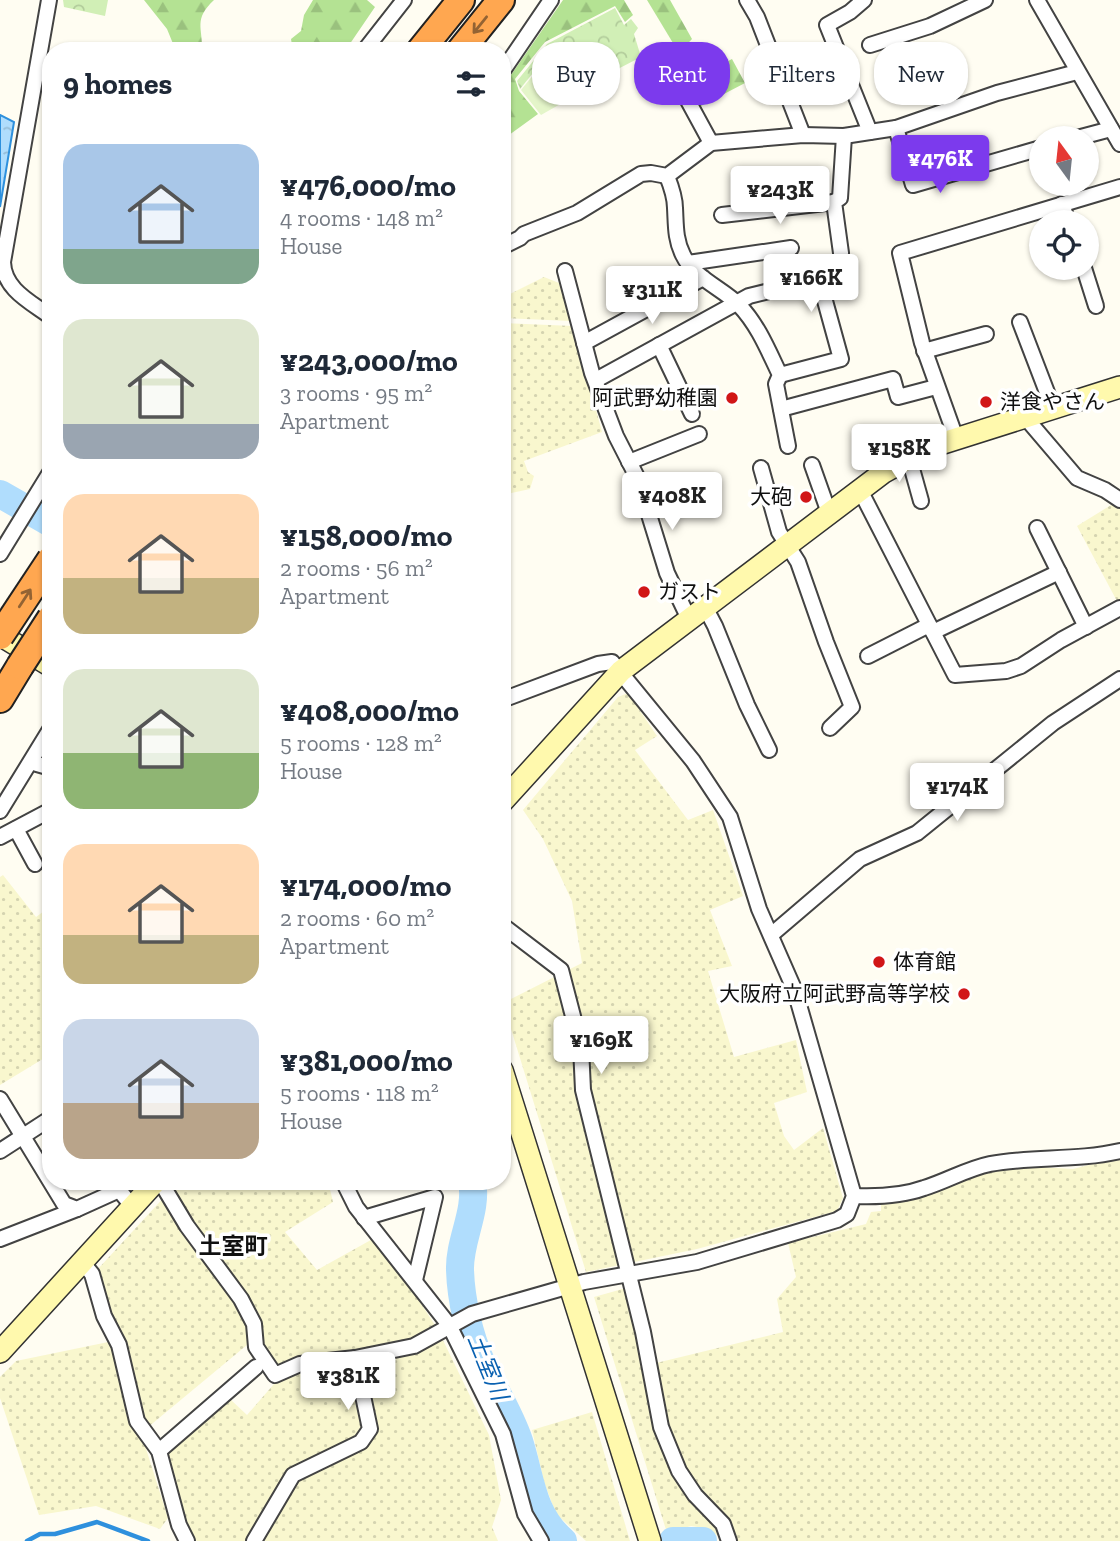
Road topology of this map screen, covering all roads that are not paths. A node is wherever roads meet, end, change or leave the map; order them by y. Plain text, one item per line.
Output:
1 (49, 0) edge
2 (404, 0) edge
3 (461, 0) edge
4 (501, 0) edge
5 (551, 0) edge
6 (747, 0) edge
7 (864, 0) edge
8 (985, 0) edge
9 (1037, 0) edge
10 (371, 42) edge
11 (427, 42) edge
12 (467, 42) edge
13 (870, 45) dead end
14 (511, 59) edge
15 (1077, 72) junction
16 (691, 105) edge
17 (896, 128) junction
18 (1111, 129) junction
19 (870, 132) junction
20 (1099, 132) edge
21 (803, 135) junction
22 (844, 136) junction
23 (711, 142) junction
24 (1120, 144) edge
25 (1029, 151) edge
26 (667, 176) junction
27 (1120, 187) edge
28 (834, 202) junction
29 (1062, 204) junction
30 (1064, 210) edge
31 (722, 215) dead end
32 (511, 242) edge
33 (791, 248) dead end
34 (841, 253) dead end
35 (688, 263) junction
36 (565, 271) dead end
37 (3, 277) edge
38 (703, 278) junction
39 (1088, 280) edge
40 (736, 303) junction
41 (1096, 306) dead end
42 (42, 310) edge
43 (1020, 322) dead end
44 (986, 334) dead end
45 (584, 343) junction
46 (659, 345) junction
47 (924, 351) junction
48 (780, 375) junction
49 (596, 380) junction
50 (936, 387) junction
51 (1120, 387) edge
52 (1053, 408) junction
53 (781, 409) junction
54 (692, 414) dead end
55 (1025, 417) junction
56 (699, 435) dead end
57 (956, 438) junction
58 (788, 446) dead end
59 (909, 458) junction
60 (629, 462) junction
61 (811, 465) dead end
62 (761, 468) dead end
63 (42, 486) edge
64 (860, 490) junction
65 (921, 500) dead end
66 (1120, 500) edge
67 (829, 513) junction
68 (1037, 528) dead end
69 (787, 546) junction
70 (0, 554) edge
71 (1059, 572) junction
72 (42, 573) edge
73 (1120, 608) edge
74 (697, 613) junction
75 (1086, 627) junction
76 (931, 628) junction
77 (42, 632) edge
78 (0, 636) edge
79 (868, 656) dead end
80 (42, 661) edge
81 (621, 671) junction
82 (1120, 679) edge
83 (511, 697) edge
84 (0, 699) edge
85 (830, 728) dead end
86 (42, 743) edge
87 (769, 750) dead end
88 (511, 792) edge
89 (0, 811) edge
90 (42, 815) edge
91 (16, 829) junction
92 (0, 838) edge
93 (35, 864) dead end
94 (511, 932) edge
95 (771, 934) junction
96 (0, 1099) edge
97 (511, 1099) edge
98 (42, 1123) edge
99 (22, 1135) junction
100 (0, 1151) edge
101 (1120, 1151) edge
102 (42, 1168) edge
103 (55, 1190) edge
104 (108, 1190) edge
105 (120, 1190) edge
106 (149, 1190) edge
107 (164, 1190) edge
108 (348, 1190) edge
109 (854, 1196) junction
110 (133, 1207) junction
111 (77, 1209) junction
112 (364, 1218) junction
113 (1, 1237) edge
114 (83, 1263) junction
115 (627, 1273) junction
116 (415, 1280) junction
117 (570, 1286) junction
118 (449, 1325) junction
119 (0, 1352) edge
120 (355, 1358) junction
121 (256, 1367) dead end
122 (159, 1451) junction
123 (187, 1541) edge
124 (254, 1541) edge
125 (541, 1541) edge
126 (650, 1541) edge
127 (729, 1541) edge

1 - 37 street
2 - 10 street
3 - 11 highway
4 -> 12 highway
5 - 14 street
6 - 21 street
7 - 19 street
8 - 13 street
9 - 15 street
15 - 17 street
15 - 18 street
16 - 23 street
17 - 19 street
17 - 25 street
18 - 20 street
18 - 24 street
19 - 22 street
21 - 22 street
21 - 23 street
22 - 28 street
23 - 26 street
26 - 32 street
26 - 35 street
27 - 29 street
28 - 31 street
28 - 34 street
29 - 30 street
29 - 47 street
33 - 35 street
35 - 38 street
36 - 45 street
37 - 42 street
38 - 40 street
38 - 45 street
39 - 41 street
40 - 46 street
40 - 48 street
40 - 48 street
43 - 52 street
44 - 47 street
45 - 49 street
46 - 49 street
46 - 54 street
47 - 50 street
48 - 53 street
49 - 60 street
50 - 53 street
50 - 57 street
51 - 52 street
52 - 55 street
53 - 58 street
55 - 57 street
55 - 66 street
56 - 60 street
57 - 59 street
59 - 64 street
59 - 65 street
60 - 74 street
61 - 67 street
62 - 69 street
63 - 70 street
64 - 67 street
64 - 76 street
67 - 69 street
68 - 71 street
69 - 74 street
69 - 85 street
71 - 75 street
71 - 76 street
78 -> 72 highway, bridge
73 - 75 street
74 - 81 street
74 - 87 street
75 - 76 street
76 - 79 street
77 - 84 highway, bridge
78 - 80 street
81 - 83 street
81 - 88 street
81 - 95 street
82 - 95 street
86 - 89 street
90 - 91 street
91 - 92 street
91 - 93 street
94 - 115 street
95 - 109 street
96 - 99 street
97 - 117 street
98 - 99 street
99 - 100 street
99 - 102 street
101 - 109 street
103 - 111 street
104 - 111 street
105 - 110 street
106 - 110 street
107 - 120 street
108 - 112 street
109 - 115 street
110 - 114 street
111 - 113 street
112 - 116 street
112 - 116 street
114 - 119 street
114 - 122 street
115 - 117 street
115 - 127 street
116 - 118 street
117 - 118 street
117 - 126 street
118 - 120 street
118 - 125 street
120 - 124 street
121 - 122 street
122 - 123 street

